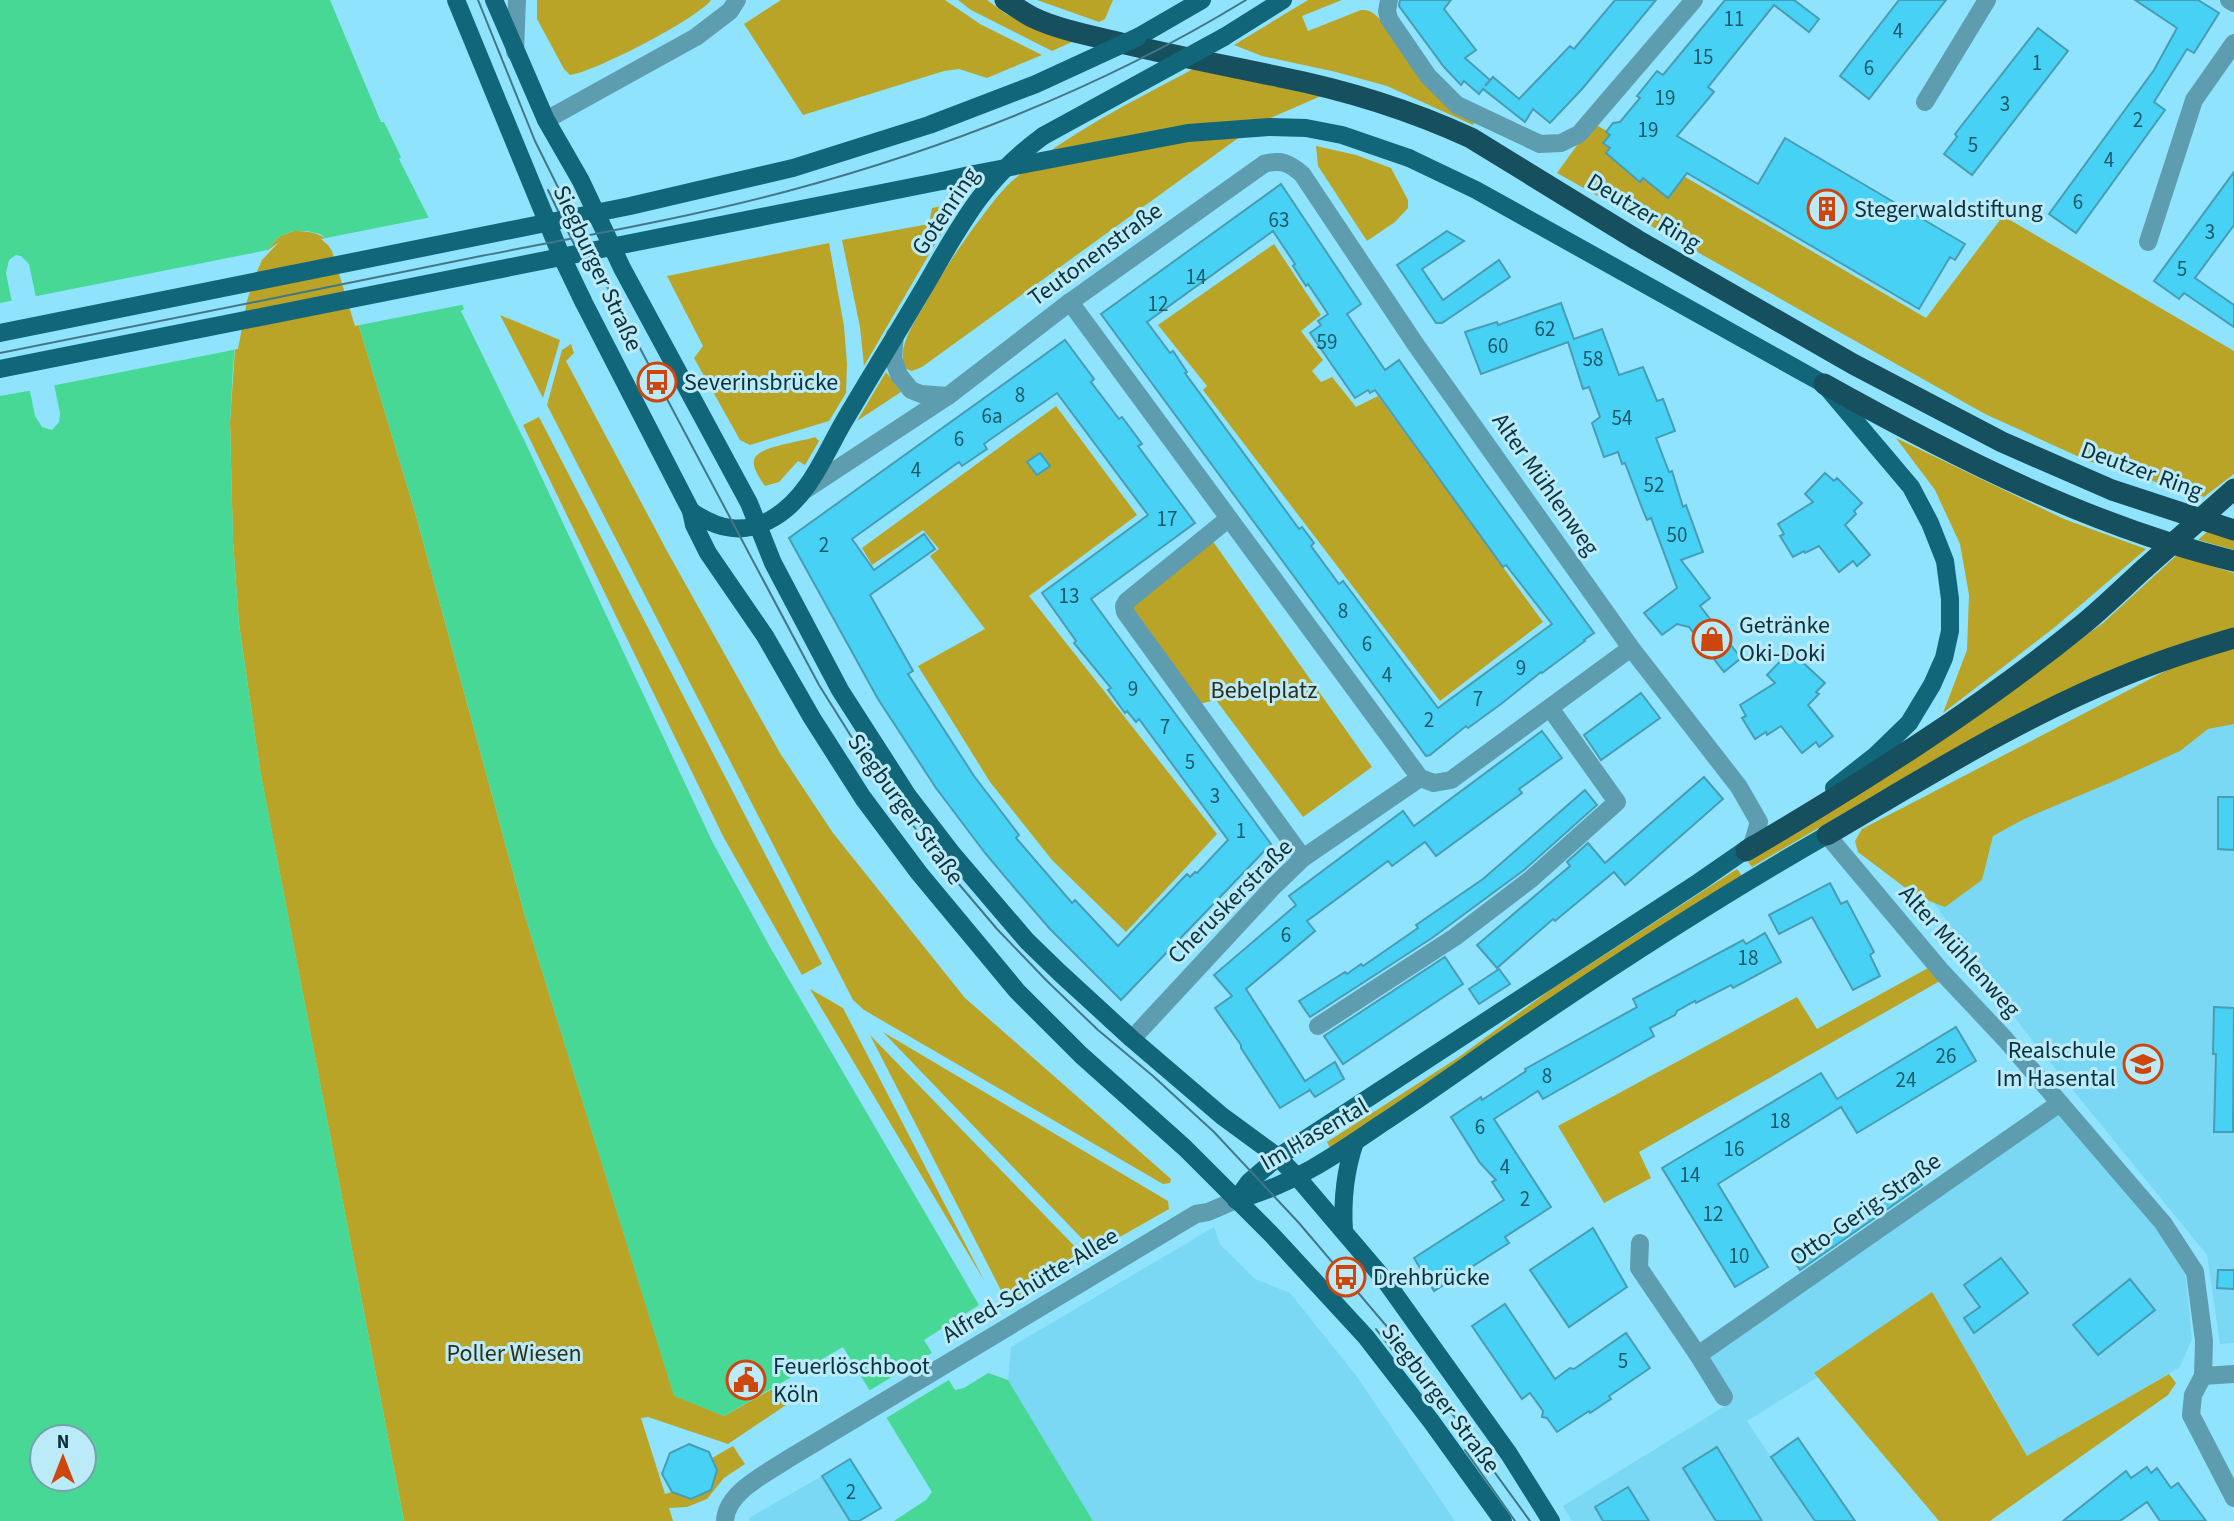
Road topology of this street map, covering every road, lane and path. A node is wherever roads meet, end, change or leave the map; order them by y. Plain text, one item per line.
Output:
1 (456, 0) edge
2 (494, 0) edge
3 (517, 0) edge
4 (737, 0) edge
5 (1005, 0) edge
6 (1202, 0) edge
7 (1283, 0) edge
8 (1389, 0) edge
9 (1694, 0) edge
10 (1987, 0) edge
11 (2229, 0) edge
12 (2234, 3) edge
13 (1171, 4) edge
14 (1138, 37) junction
15 (2234, 43) edge
16 (515, 52) junction
17 (1924, 102) dead end
18 (546, 120) junction
19 (1277, 160) joint
20 (2148, 242) dead end
21 (1070, 302) junction
22 (0, 332) edge
23 (895, 334) junction
24 (0, 369) edge
25 (1824, 384) junction
26 (948, 396) junction
27 (2234, 489) edge
28 (805, 490) junction
29 (691, 511) junction
30 (1228, 519) junction
31 (767, 521) junction
32 (2234, 530) edge
33 (2234, 561) edge
34 (2234, 638) edge
35 (1631, 648) junction
36 (1550, 708) junction
37 (1420, 778) junction
38 (1827, 835) junction
39 (1749, 848) junction
40 (1304, 858) junction
41 (1318, 1026) dead end
42 (1132, 1039) junction
43 (2060, 1103) junction
44 (1355, 1142) junction
45 (1278, 1157) junction
46 (1303, 1175) junction
47 (1236, 1200) junction
48 (1344, 1231) junction
49 (1640, 1243) dead end
50 (1698, 1355) junction
51 (2234, 1374) edge
52 (2203, 1376) junction
53 (1724, 1397) dead end
54 (2234, 1498) edge
55 (725, 1521) edge
56 (1503, 1521) edge
57 (1550, 1521) edge

1 - 29 main road, Siegburger Straße
2 - 16 main road, Siegburger Straße
3 - 16 street
4 - 18 street
5 - 32 highway, Deutzer Ring
6 - 14 main road
7 - 23 main road, Gotenring, bridge
8 - 9 street
10 - 17 street
11 - 12 street
13 - 14 main road
14 - 22 main road, bridge
15 - 20 street
16 - 18 main road, Siegburger Straße
18 - 31 main road, Siegburger Straße
19 - 21 street, Teutonenstraße
19 - 35 street, Alter Mühlenweg
21 - 26 street, Teutonenstraße
21 - 30 street
23 - 26 street
23 - 28 main road, Gotenring
24 - 25 main road, bridge
25 - 33 highway
25 - 39 main road, Im Hasental
26 - 28 street, Teutonenstraße
27 - 39 highway, bridge
28 - 31 main road, Teutonenstraße
29 - 31 main road
29 - 47 main road, Siegburger Straße
30 - 37 street
30 - 40 street
31 - 42 main road, Siegburger Straße
34 - 38 highway
35 - 36 street
35 - 39 street, Alter Mühlenweg
36 - 37 street
36 - 41 street
37 - 40 street, Cheruskerstraße
38 - 43 street, Alter Mühlenweg
38 - 44 main road, Im Hasental
39 - 45 main road, Im Hasental
40 - 42 street, Cheruskerstraße
42 - 45 main road, Siegburger Straße
43 - 50 street, Otto-Gerig-Straße
43 - 52 street, Alter Mühlenweg
44 - 46 main road, Im Hasental
44 - 48 main road
45 - 46 main road, Siegburger Straße
45 - 47 main road, Im Hasental
46 - 47 main road, Im Hasental
46 - 48 main road, Siegburger Straße
47 - 55 street, Alfred-Schütte-Allee
47 - 56 main road, Siegburger Straße
48 - 57 main road, Siegburger Straße
49 - 50 street
50 - 53 street
51 - 52 street
52 - 54 street, Alter Mühlenweg

